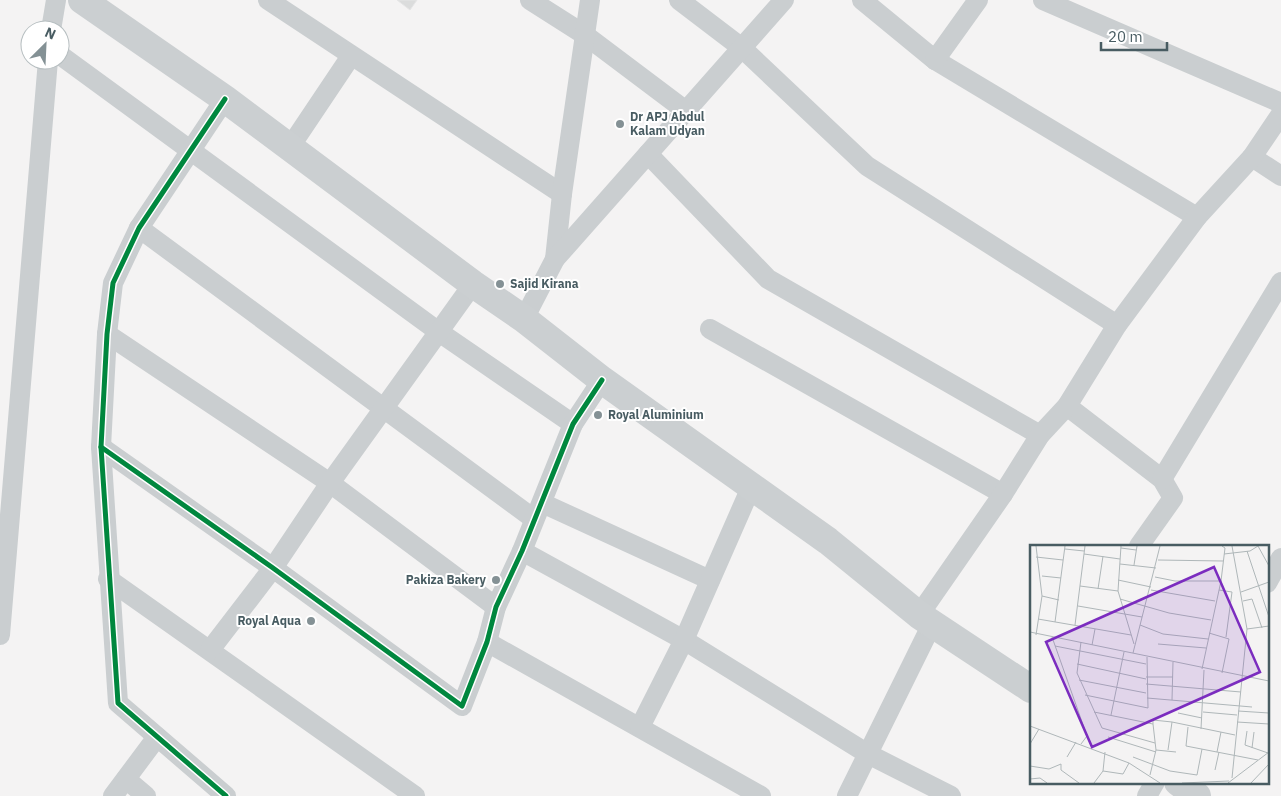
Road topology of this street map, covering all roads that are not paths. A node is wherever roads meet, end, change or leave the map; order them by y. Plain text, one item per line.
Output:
1 (56, 0) edge
2 (82, 0) edge
3 (268, 0) edge
4 (530, 0) edge
5 (590, 0) edge
6 (679, 0) edge
7 (784, 0) edge
8 (862, 0) edge
9 (978, 0) edge
10 (1043, 0) edge
11 (53, 20) edge
12 (585, 35) junction
13 (742, 48) junction
14 (350, 56) junction
15 (935, 60) junction
16 (70, 62) edge
17 (47, 70) edge
18 (225, 99) junction
19 (1281, 103) edge
20 (686, 111) junction
21 (1281, 114) edge
22 (290, 147) junction
23 (191, 152) junction
24 (648, 154) junction
25 (1252, 157) junction
26 (1281, 176) edge
27 (562, 194) junction
28 (1197, 217) junction
29 (139, 228) junction
30 (555, 259) junction
31 (1281, 282) edge
32 (473, 284) junction
33 (524, 319) junction
34 (1117, 325) junction
35 (710, 329) dead end
36 (438, 332) junction
37 (107, 334) junction
38 (602, 380) junction
39 (1068, 406) junction
40 (385, 408) junction
41 (572, 424) junction
42 (1040, 435) junction
43 (101, 448) junction
44 (1162, 479) junction
45 (330, 483) junction
46 (752, 485) junction
47 (1004, 494) junction
48 (538, 511) junction
49 (1141, 545) edge
50 (522, 551) junction
51 (1281, 558) edge
52 (273, 568) junction
53 (108, 579) junction
54 (710, 580) junction
55 (1268, 581) edge
56 (496, 607) junction
57 (926, 620) junction
58 (0, 635) edge
59 (684, 640) junction
60 (487, 642) junction
61 (210, 650) junction
62 (1030, 688) edge
63 (640, 727) junction
64 (157, 737) junction
65 (868, 754) junction
66 (126, 779) junction
67 (1154, 784) edge
68 (1181, 784) edge
69 (113, 796) edge
70 (146, 796) edge
71 (226, 796) edge
72 (415, 796) edge
73 (761, 796) edge
74 (847, 796) edge
75 (951, 796) edge
76 (1147, 796) edge
77 (1197, 796) edge

1 - 11 street
2 - 18 main road
3 - 14 street
4 - 12 street
5 - 12 street
6 - 13 street
7 - 13 street
8 - 15 street
9 - 15 street
10 - 19 street
12 - 20 street
12 - 27 street
13 - 20 street
13 - 34 street
14 - 22 street
14 - 27 street
15 - 28 street
16 - 23 street
17 - 58 street
18 - 22 main road
18 - 23 street
20 - 24 street
21 - 25 street
22 - 32 main road
23 - 29 street
23 - 36 street
24 - 30 street
24 - 42 street
25 - 26 street
25 - 28 street
27 - 30 street
28 - 34 street
29 - 37 street
29 - 40 street
30 - 33 street
31 - 44 street
32 - 33 main road
32 - 36 street
33 - 38 main road
34 - 39 street
35 - 47 street
36 - 40 street
36 - 41 street
37 - 43 street
37 - 45 street
38 - 41 street
38 - 46 main road
39 - 42 street
39 - 44 street
40 - 45 street
40 - 48 street
41 - 48 street
42 - 47 street
43 - 52 street
43 - 53 street
44 - 49 street
45 - 52 street
45 - 56 street
46 - 54 street
46 - 57 main road
47 - 57 street
48 - 50 street
48 - 54 street
50 - 56 street
50 - 59 street
51 - 55 street
52 - 60 street
52 - 61 street
53 - 61 street
53 - 64 street
54 - 59 street
56 - 60 street
57 - 62 main road
57 - 65 street
59 - 63 street
59 - 65 street
60 - 63 street
61 - 72 street
63 - 73 street
64 - 66 street
64 - 71 street
65 - 74 street
65 - 75 street
66 - 69 street
66 - 70 street
67 - 76 street
68 - 77 main road

